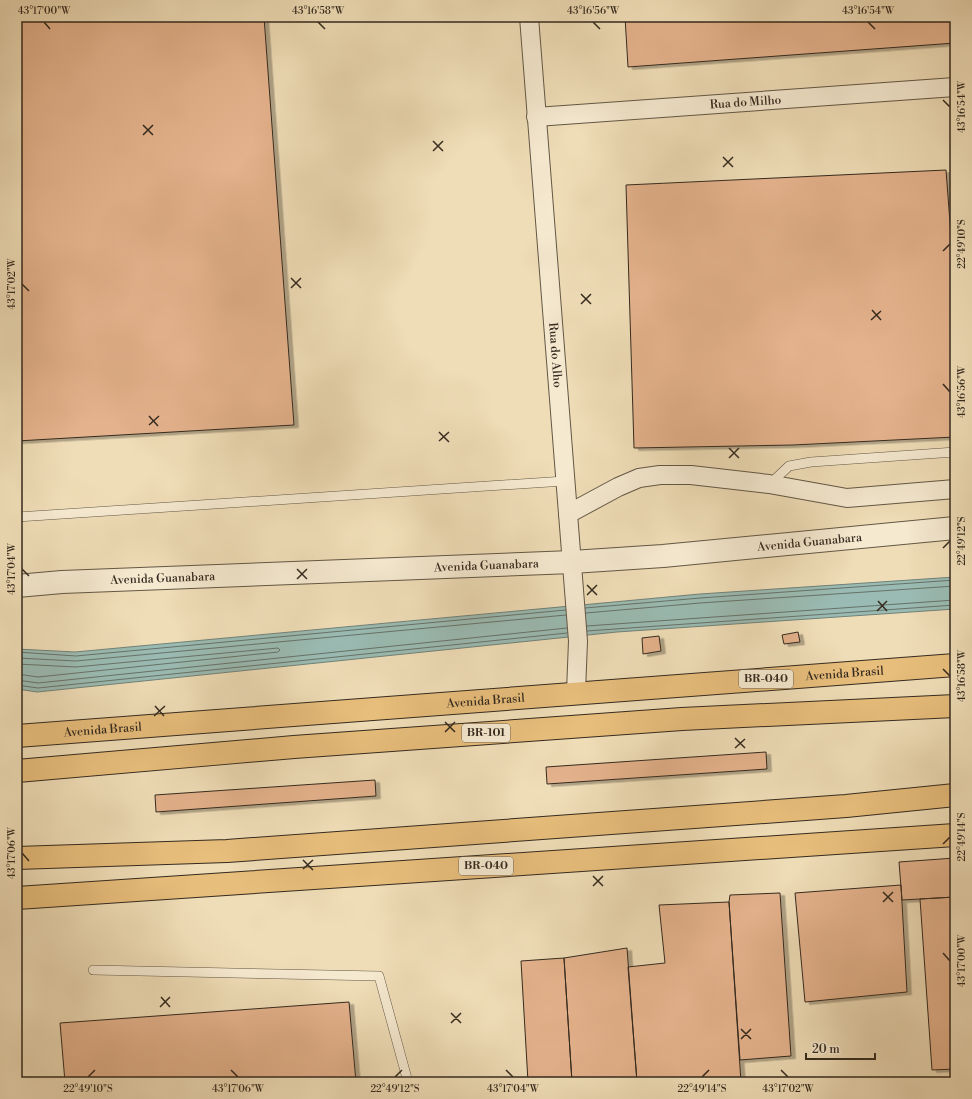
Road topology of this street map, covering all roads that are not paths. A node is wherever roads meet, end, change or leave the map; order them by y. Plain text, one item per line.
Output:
1 (529, 17) edge
2 (955, 87) edge
3 (536, 117) junction
4 (955, 452) edge
5 (565, 481) junction
6 (769, 484) junction
7 (955, 489) edge
8 (568, 514) junction
9 (17, 517) edge
10 (955, 528) edge
11 (572, 562) junction
12 (17, 586) edge
13 (955, 665) edge
14 (576, 692) junction
15 (955, 706) edge
16 (17, 736) edge
17 (17, 771) edge
18 (955, 795) edge
19 (955, 836) edge
20 (17, 858) edge
21 (17, 898) edge
22 (94, 970) dead end
23 (408, 1082) edge

1 - 3 street, Rua do Alho
2 - 3 street, Rua do Milho
3 - 5 street, Rua do Alho
4 - 6 lane
5 - 8 street, Rua do Alho
5 - 9 lane
6 - 7 street
6 - 8 street
8 - 11 street, Rua do Alho
10 - 11 street, Avenida Guanabara
11 - 12 street, Avenida Guanabara
11 - 14 street, Rua do Alho
13 - 14 highway, Avenida Brasil / BR-040
14 - 16 highway, Avenida Brasil / BR-040
15 - 17 highway, BR-101
18 - 20 highway
19 - 21 highway, BR-040
22 - 23 lane

